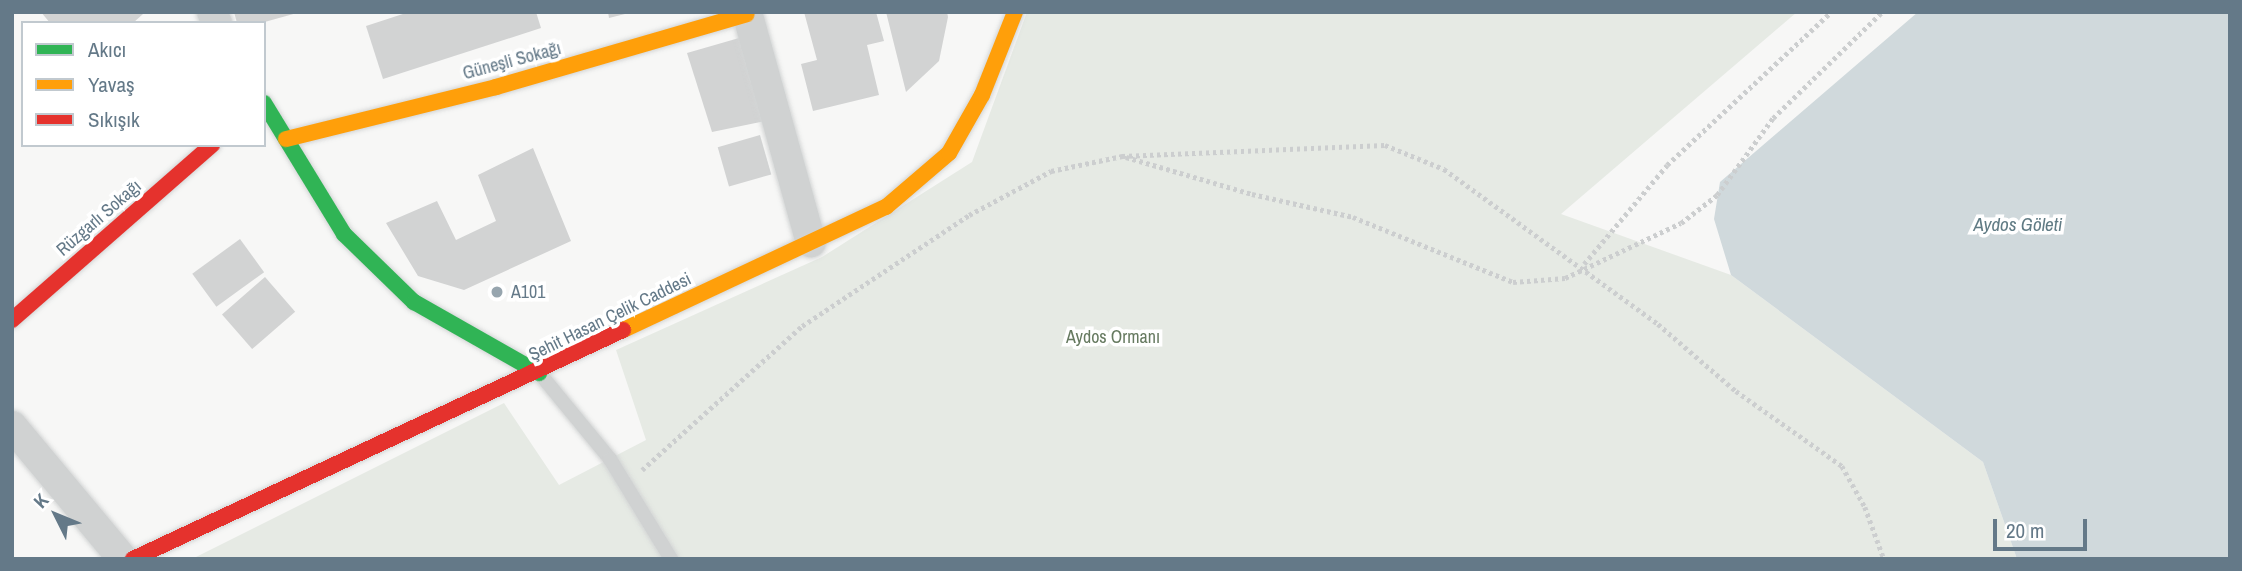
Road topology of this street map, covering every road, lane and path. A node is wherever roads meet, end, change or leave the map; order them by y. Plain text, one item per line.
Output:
1 (1015, 12) edge
2 (1831, 12) edge
3 (1882, 12) edge
4 (747, 13) edge
5 (266, 106) edge
6 (286, 139) junction
7 (210, 147) edge
8 (1122, 156) junction
9 (811, 242) junction
10 (1581, 267) junction
11 (12, 320) edge
12 (539, 373) junction
13 (12, 426) edge
14 (626, 485) junction
15 (123, 559) edge
16 (133, 559) edge
17 (671, 559) edge
18 (1884, 559) edge

1 - 9 street, Şehit Hasan Çelik Caddesi
2 - 10 path
3 - 10 path
4 - 6 street, Güneşli Sokağı
4 - 9 street
5 - 6 street
6 - 12 street
7 - 11 street, Rüzgarlı Sokağı
8 - 10 path
8 - 10 path
8 - 14 path
9 - 12 street, Şehit Hasan Çelik Caddesi
10 - 18 path
12 - 14 lane
12 - 16 street, Şehit Hasan Çelik Caddesi
13 - 15 street
14 - 17 lane

